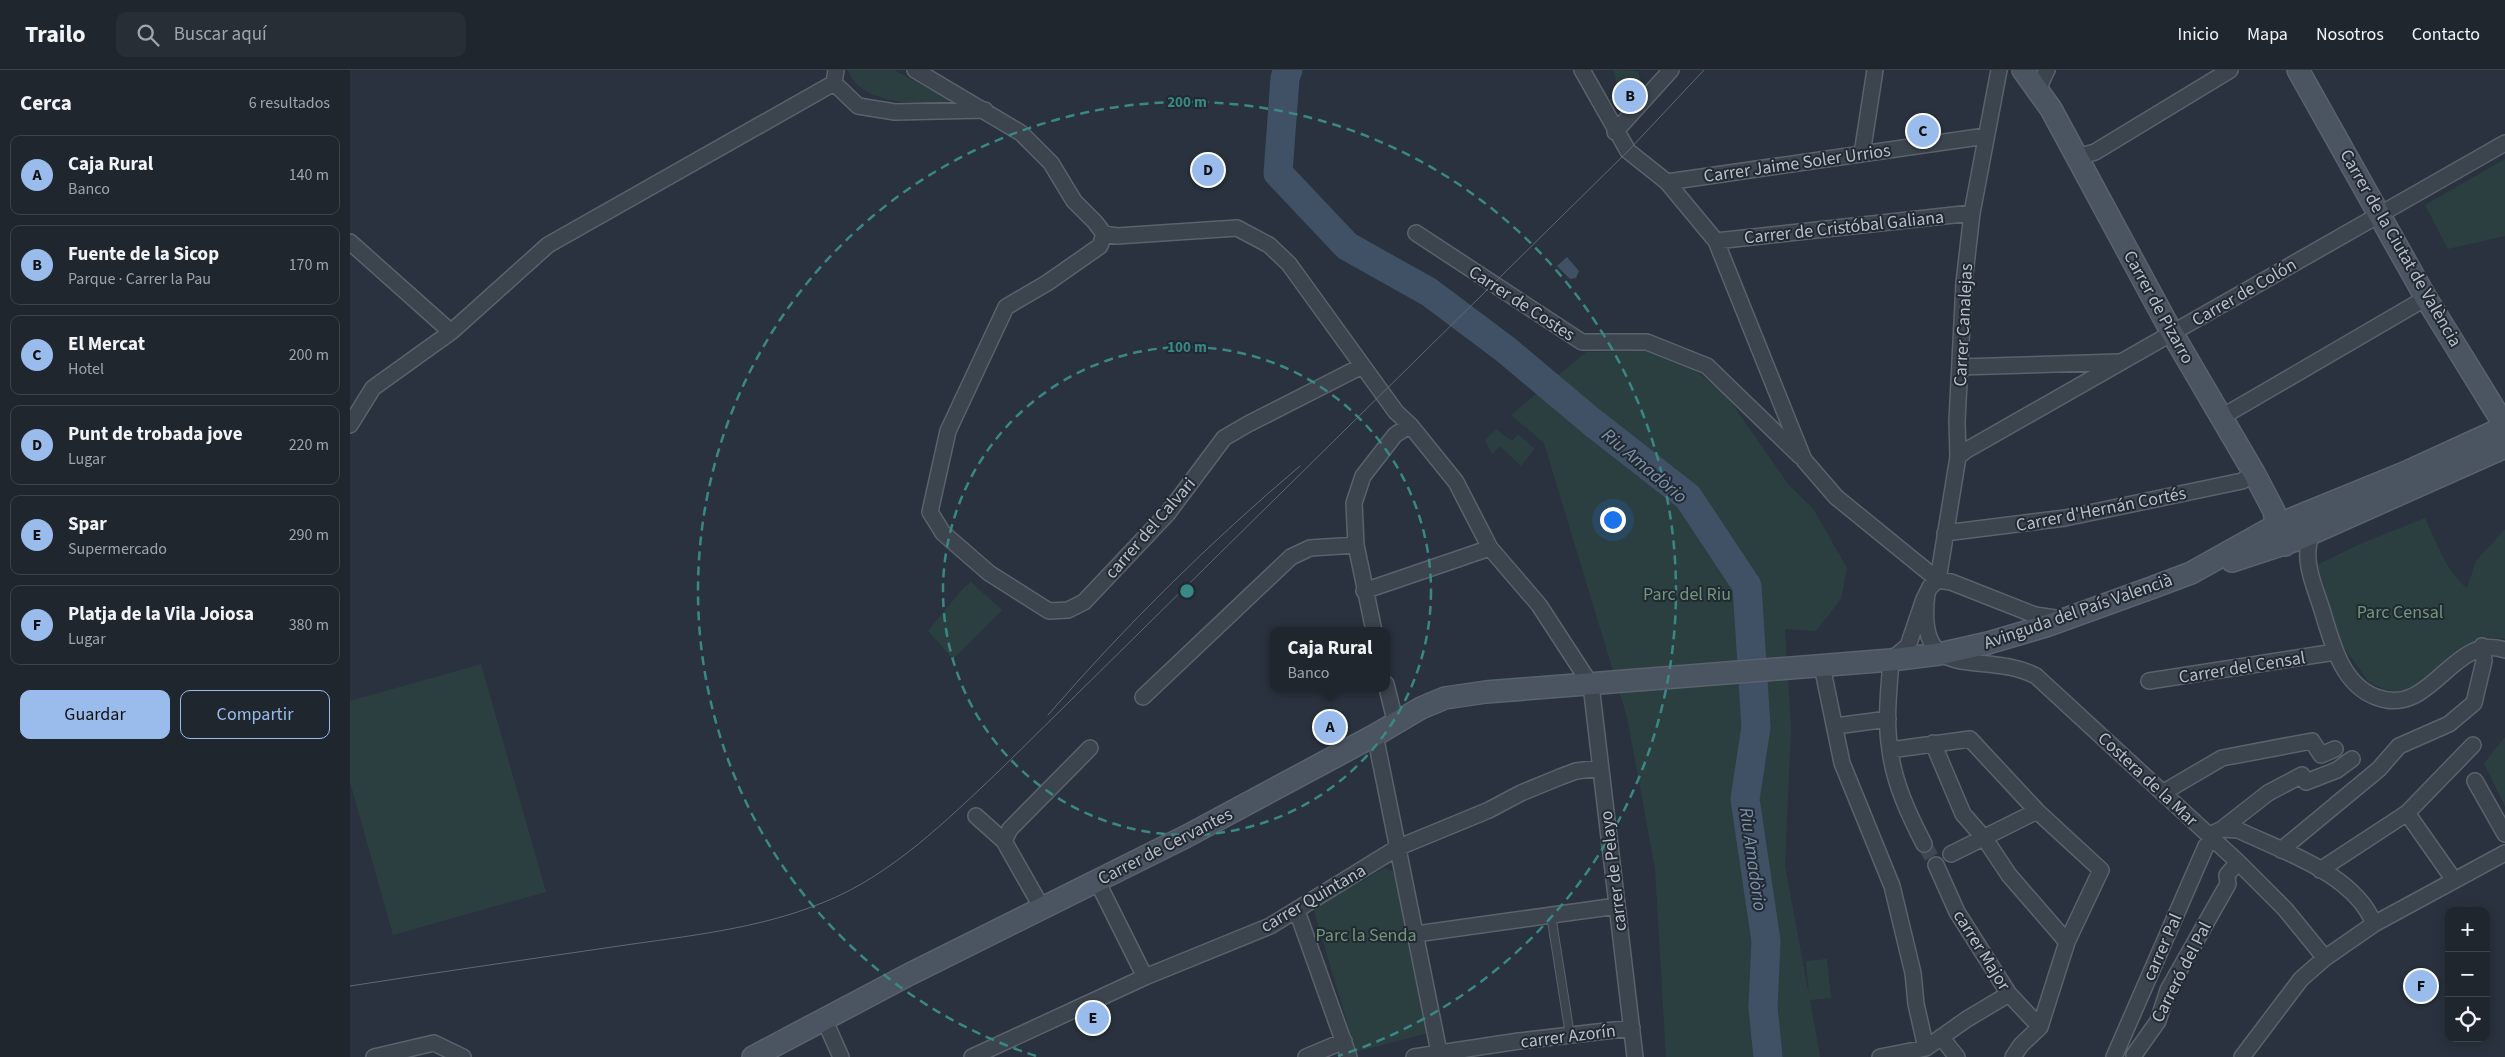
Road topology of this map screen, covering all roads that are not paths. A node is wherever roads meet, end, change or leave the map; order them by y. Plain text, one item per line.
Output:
1 (915, 70) edge
2 (1582, 70) edge
3 (1671, 70) edge
4 (1875, 70) edge
5 (2000, 70) edge
6 (2023, 70) edge
7 (2230, 70) edge
8 (2298, 70) edge
9 (835, 76) edge
10 (2042, 79) edge
11 (986, 110) junction
12 (1615, 132) junction
13 (1986, 136) junction
14 (2505, 143) edge
15 (1862, 154) junction
16 (2077, 157) junction
17 (1667, 182) junction
18 (1972, 213) junction
19 (2379, 214) junction
20 (1416, 233) dead end
21 (1104, 234) junction
22 (1716, 241) junction
23 (350, 242) edge
24 (2426, 298) junction
25 (451, 332) junction
26 (2172, 333) junction
27 (2121, 362) junction
28 (1362, 366) junction
29 (1960, 367) junction
30 (2220, 418) junction
31 (350, 425) edge
32 (1410, 425) junction
33 (2505, 426) edge
34 (2505, 447) edge
35 (1958, 458) junction
36 (1804, 460) junction
37 (2254, 473) junction
38 (1945, 533) junction
39 (2312, 533) junction
40 (2281, 535) junction
41 (1356, 544) junction
42 (1490, 548) junction
43 (2306, 558) junction
44 (1938, 580) junction
45 (1364, 591) junction
46 (1927, 593) junction
47 (2066, 619) junction
48 (1373, 627) edge
49 (2482, 646) junction
50 (2505, 650) edge
51 (2335, 652) junction
52 (1939, 654) junction
53 (1891, 660) junction
54 (1819, 667) junction
55 (2149, 681) dead end
56 (1591, 685) junction
57 (1388, 692) edge
58 (1143, 697) dead end
59 (1888, 719) junction
60 (1396, 724) junction
61 (1836, 726) junction
62 (1375, 735) junction
63 (1933, 743) junction
64 (2473, 745) dead end
65 (1090, 748) dead end
66 (2335, 748) dead end
67 (1890, 750) junction
68 (2352, 759) dead end
69 (1600, 768) junction
70 (2475, 781) dead end
71 (2164, 792) junction
72 (2037, 811) junction
73 (2407, 813) junction
74 (976, 816) dead end
75 (2215, 834) junction
76 (2505, 834) edge
77 (1985, 839) junction
78 (1004, 841) junction
79 (1924, 844) tunnel mouth
80 (1396, 848) junction
81 (2281, 850) junction
82 (2505, 853) edge
83 (1951, 854) dead end
84 (2238, 862) junction
85 (1936, 866) tunnel mouth
86 (2320, 870) junction
87 (2454, 880) junction
88 (1097, 881) junction
89 (1617, 906) junction
90 (1042, 908) junction
91 (1297, 911) junction
92 (1551, 915) junction
93 (2374, 924) junction
94 (1416, 934) junction
95 (2067, 942) junction
96 (2325, 958) junction
97 (1145, 978) junction
98 (2009, 994) junction
99 (824, 1019) junction
100 (2040, 1027) junction
101 (1632, 1028) junction
102 (1570, 1035) junction
103 (1941, 1037) junction
104 (1344, 1041) junction
105 (1926, 1048) junction
106 (1439, 1052) junction
107 (2134, 1055) dead end
108 (374, 1057) edge
109 (464, 1057) edge
110 (753, 1057) edge
111 (840, 1057) edge
112 (972, 1057) edge
113 (1306, 1057) edge
114 (1349, 1057) edge
115 (1414, 1057) edge
116 (1635, 1057) edge
117 (1880, 1057) edge
118 (1957, 1057) edge
119 (2013, 1057) edge
120 (2114, 1057) edge
121 (2242, 1057) edge

1 - 11 street
2 - 12 street
3 - 12 street
4 - 15 street
5 - 13 street, Carrer Canalejas
6 - 10 main road, Carrer de Pizarro
7 - 16 street
8 - 19 main road, Carrer de la Ciutat de València
9 - 11 street
9 - 25 street
10 - 16 main road, Carrer de Pizarro
11 - 21 street
12 - 17 street
13 - 15 street, Carrer Jaime Soler Urrios
13 - 18 street, Carrer Canalejas
14 - 19 street, Carrer de Colón
15 - 17 street, Carrer Jaime Soler Urrios
16 - 26 main road, Carrer de Pizarro
17 - 22 street
18 - 22 street, Carrer de Cristóbal Galiana
18 - 29 street, Carrer Canalejas
19 - 24 main road, Carrer de la Ciutat de València
19 - 26 street, Carrer de Colón
20 - 36 street, Carrer de Costes
21 - 28 street
21 - 28 street, carrer del Calvari
22 - 36 street
23 - 25 street
24 - 30 street
24 - 33 main road, Carrer de la Ciutat de València
25 - 31 street
26 - 27 street, Carrer de Colón
26 - 30 main road, Carrer de Pizarro
27 - 29 street
27 - 35 street, Carrer de Colón
28 - 32 street
29 - 35 street, Carrer Canalejas
30 - 37 main road, Carrer de Pizarro
32 - 41 street
32 - 42 street
33 - 40 main road, Avinguda del País Valencià
34 - 39 main road
35 - 38 street, Carrer Canalejas
36 - 44 street
37 - 38 street, Carrer d'Hernán Cortés
37 - 40 main road, Carrer de Pizarro
38 - 44 street, Carrer Canalejas
39 - 40 main road
39 - 43 street
40 - 43 street
40 - 47 main road, Avinguda del País Valencià
41 - 45 street
41 - 58 street
42 - 45 street
42 - 56 street
43 - 51 street
44 - 46 street
44 - 47 street
45 - 48 street
46 - 52 street
46 - 53 street
47 - 52 main road, Avinguda del País Valencià
49 - 50 street
49 - 51 street
49 - 81 street
51 - 55 street, Carrer del Censal
52 - 53 main road, Avinguda del País Valencià
52 - 71 street, Costera de la Mar
53 - 54 main road, Avinguda del País Valencià
53 - 59 street
54 - 56 main road, Avinguda del País Valencià
54 - 61 street
56 - 60 main road, Carrer de Cervantes
56 - 69 street, carrer de Pelayo
57 - 60 street
59 - 61 street
59 - 67 street
60 - 62 main road, Carrer de Cervantes
61 - 105 street
62 - 80 street
62 - 88 main road, Carrer de Cervantes
63 - 67 street
63 - 72 street
63 - 77 street
64 - 73 street
65 - 78 street
66 - 71 street
67 - 79 street
68 - 75 street
69 - 80 street, carrer Quintana
69 - 89 street, carrer de Pelayo
70 - 76 street
71 - 75 street, Costera de la Mar
72 - 77 street
72 - 95 street
73 - 86 street
73 - 87 street
74 - 78 street
75 - 81 street
75 - 84 street, Costera de la Mar
75 - 120 street, carrer Pal
77 - 83 street
77 - 95 street
78 - 90 street
80 - 91 street, carrer Quintana
80 - 94 street
81 - 86 street
82 - 87 street
84 - 96 street, Costera de la Mar
84 - 107 street, Carreró del Pal
85 - 98 street, carrer Major
86 - 93 street
87 - 93 street
88 - 90 main road, Carrer de Cervantes
88 - 97 street
89 - 92 street
89 - 101 street, carrer de Pelayo
90 - 99 main road, Carrer de Cervantes
91 - 97 street, carrer Quintana
91 - 104 street, carrer Quintana
92 - 94 street
92 - 102 lane
93 - 96 street
94 - 106 street
95 - 100 street
96 - 121 street
97 - 112 street, carrer Quintana
98 - 100 street, carrer Major
98 - 103 street
99 - 110 main road, Carrer de Cervantes
99 - 111 street
100 - 119 street
101 - 102 street, carrer Azorín
101 - 116 street, carrer de Pelayo
102 - 106 street, carrer Azorín
103 - 105 street
103 - 118 street
104 - 113 street
104 - 114 street, carrer Quintana
105 - 117 street
106 - 115 street, carrer Azorín
108 - 109 street

